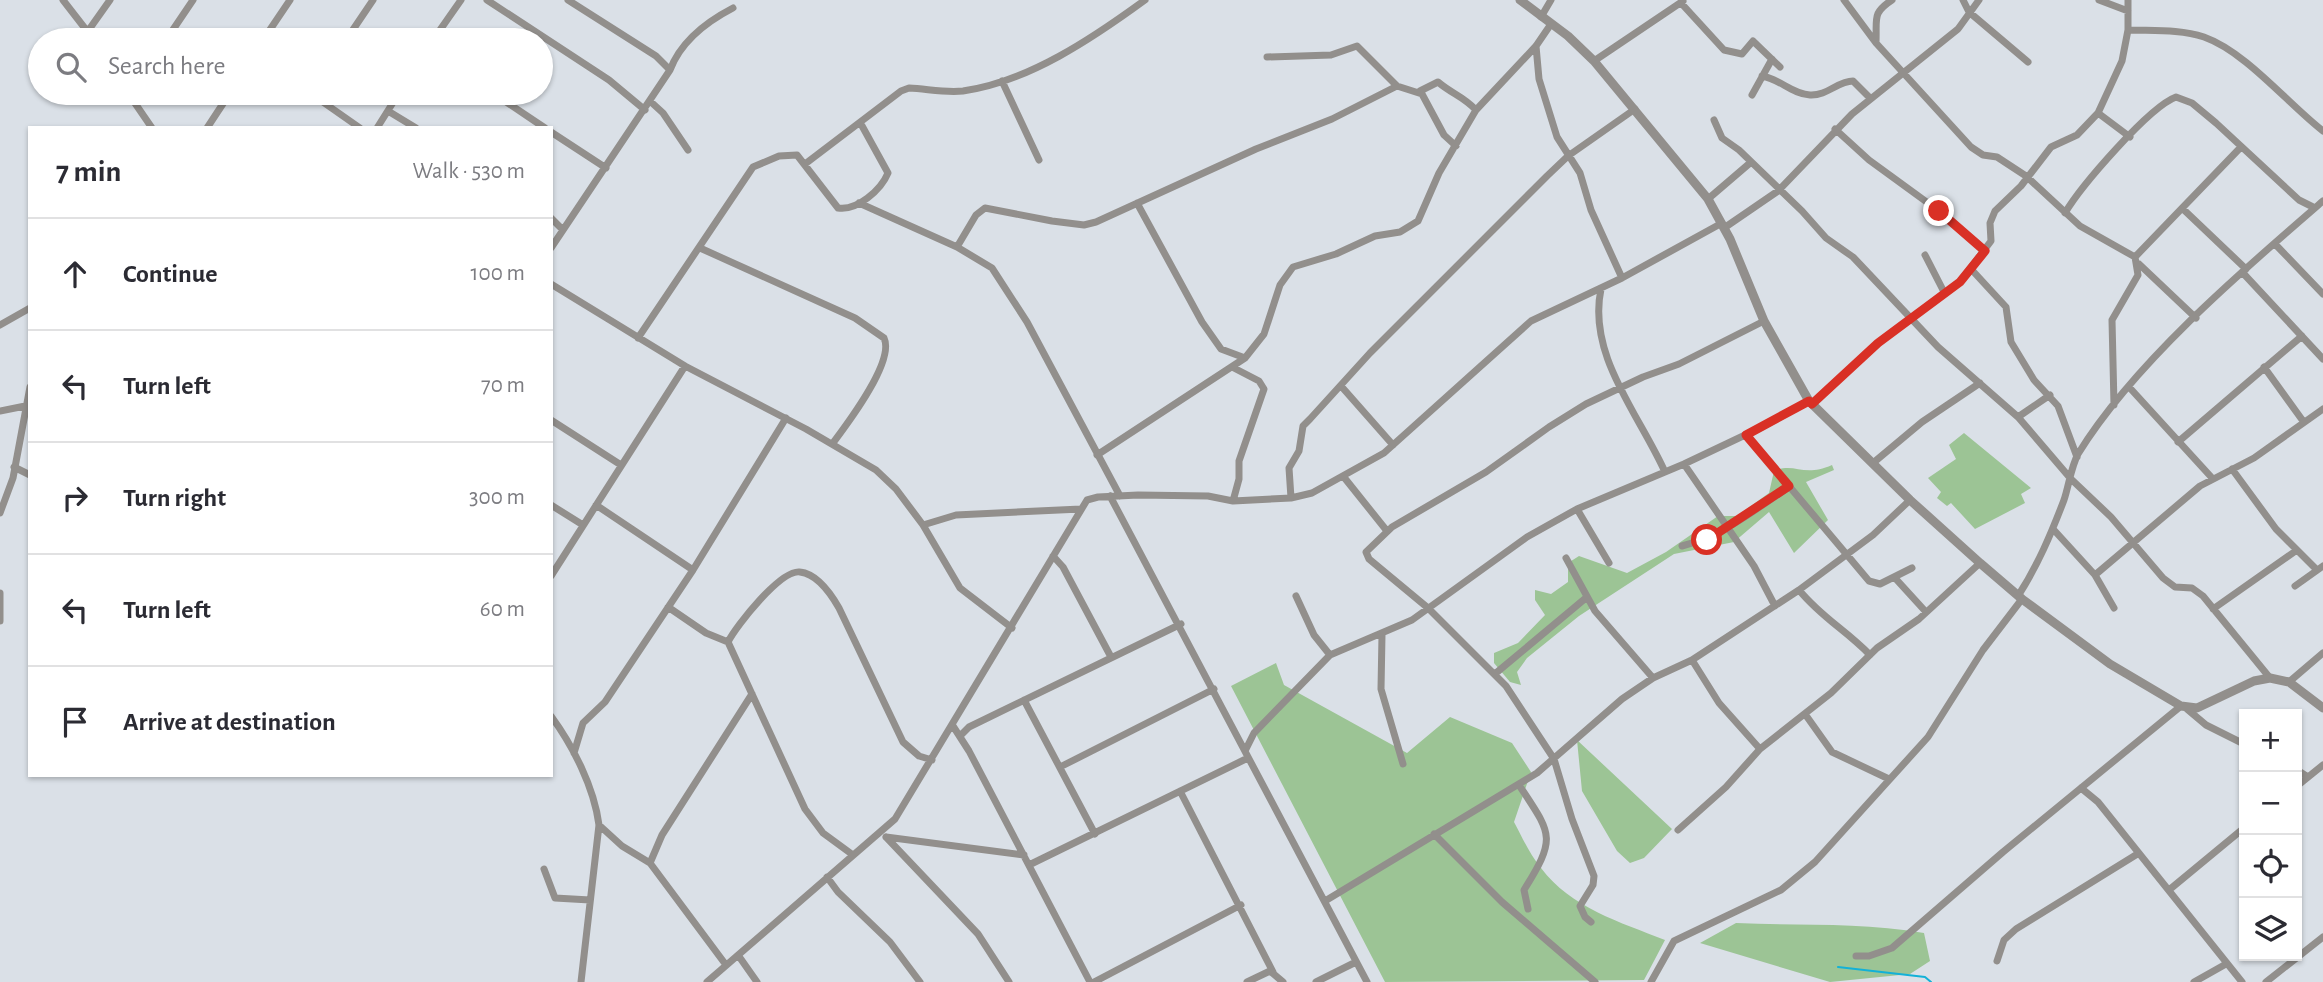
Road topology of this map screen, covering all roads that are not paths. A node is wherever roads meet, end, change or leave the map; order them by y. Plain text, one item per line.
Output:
1 (63, 0) edge
2 (110, 0) edge
3 (193, 0) edge
4 (290, 0) edge
5 (373, 0) edge
6 (461, 0) edge
7 (487, 0) edge
8 (568, 0) edge
9 (1145, 0) edge
10 (1520, 0) edge
11 (1551, 0) edge
12 (1843, 0) edge
13 (1892, 0) edge
14 (1963, 0) edge
15 (1979, 0) edge
16 (2099, 0) edge
17 (2128, 0) edge
18 (1683, 1) edge
19 (733, 8) dead end
20 (2128, 11) junction
21 (1969, 12) junction
22 (1541, 17) junction
23 (1551, 24) junction
24 (85, 28) edge
25 (91, 28) edge
26 (174, 28) edge
27 (271, 28) edge
28 (354, 28) edge
29 (441, 28) edge
30 (530, 28) edge
31 (2128, 30) junction
32 (553, 43) edge
33 (1876, 43) junction
34 (1536, 46) junction
35 (1267, 57) dead end
36 (1772, 59) junction
37 (1594, 61) junction
38 (2028, 62) dead end
39 (1780, 67) dead end
40 (670, 70) junction
41 (1904, 73) junction
42 (1762, 76) junction
43 (1002, 81) junction
44 (1397, 86) junction
45 (1420, 92) junction
46 (1752, 95) dead end
47 (1870, 98) junction
48 (651, 102) junction
49 (138, 105) edge
50 (222, 105) edge
51 (327, 105) edge
52 (392, 105) edge
53 (511, 105) edge
54 (1635, 109) junction
55 (645, 110) junction
56 (1476, 110) junction
57 (388, 111) junction
58 (2098, 113) junction
59 (1714, 120) dead end
60 (861, 124) junction
61 (151, 126) edge
62 (208, 126) edge
63 (357, 126) edge
64 (378, 126) edge
65 (413, 126) edge
66 (542, 126) edge
67 (1836, 129) junction
68 (2323, 131) edge
69 (553, 133) edge
70 (2130, 137) junction
71 (1456, 146) junction
72 (2241, 148) junction
73 (688, 150) dead end
74 (1568, 156) junction
75 (1039, 160) dead end
76 (1750, 163) junction
77 (805, 164) junction
78 (606, 168) junction
79 (2026, 176) junction
80 (1778, 191) junction
81 (1708, 200) junction
82 (2300, 200) junction
83 (2323, 201) edge
84 (1137, 202) junction
85 (859, 203) junction
86 (2315, 208) junction
87 (2183, 209) junction
88 (2065, 213) junction
89 (2302, 218) junction
90 (553, 220) edge
91 (1723, 226) junction
92 (563, 230) junction
93 (2275, 244) junction
94 (553, 245) edge
95 (957, 247) junction
96 (700, 248) junction
97 (1985, 251) junction
98 (1926, 255) dead end
99 (2137, 261) junction
100 (1972, 270) junction
101 (2244, 270) junction
102 (1622, 278) junction
103 (553, 285) edge
104 (1601, 289) junction
105 (1944, 292) junction
106 (2323, 294) edge
107 (28, 309) edge
108 (1910, 318) junction
109 (2196, 318) junction
110 (1764, 321) junction
111 (0, 325) edge
112 (2302, 336) junction
113 (638, 338) junction
114 (1245, 358) junction
115 (2323, 359) edge
116 (685, 366) junction
117 (1232, 367) junction
118 (2264, 367) junction
119 (1980, 383) junction
120 (1341, 386) junction
121 (1621, 387) junction
122 (2129, 387) junction
123 (2050, 395) junction
124 (1810, 403) junction
125 (28, 405) edge
126 (2113, 405) junction
127 (28, 409) edge
128 (2323, 409) edge
129 (0, 411) edge
130 (2018, 417) junction
131 (786, 418) junction
132 (553, 421) edge
133 (2303, 421) junction
134 (1746, 435) junction
135 (2178, 442) junction
136 (833, 443) junction
137 (1393, 445) junction
138 (1097, 454) junction
139 (2077, 457) junction
140 (1873, 463) junction
141 (1684, 464) junction
142 (621, 465) junction
143 (14, 467) junction
144 (2232, 469) junction
145 (1665, 472) junction
146 (28, 474) edge
147 (1343, 476) junction
148 (2071, 479) junction
149 (2213, 479) junction
150 (1789, 486) junction
151 (1110, 496) junction
152 (1120, 496) junction
153 (1291, 498) junction
154 (1910, 500) junction
155 (1233, 501) junction
156 (596, 505) junction
157 (553, 506) edge
158 (1081, 509) junction
159 (1577, 509) junction
160 (0, 513) edge
161 (583, 525) junction
162 (923, 525) junction
163 (1728, 529) junction
164 (2053, 529) junction
165 (1387, 531) junction
166 (2133, 542) junction
167 (1682, 546) dead end
168 (2297, 550) junction
169 (1054, 556) junction
170 (1846, 556) junction
171 (1566, 558) dead end
172 (1609, 563) dead end
173 (1980, 563) junction
174 (1912, 568) dead end
175 (2320, 568) edge
176 (693, 570) junction
177 (553, 573) edge
178 (2095, 575) junction
179 (1895, 579) junction
180 (2295, 586) dead end
181 (1798, 590) junction
182 (0, 593) edge
183 (1296, 596) dead end
184 (1587, 597) junction
185 (2020, 598) junction
186 (1775, 606) junction
187 (668, 607) junction
188 (1428, 608) junction
189 (2114, 608) dead end
190 (2213, 609) junction
191 (1, 610) edge
192 (1926, 612) junction
193 (0, 621) edge
194 (1181, 624) junction
195 (1012, 628) junction
196 (1382, 635) junction
197 (728, 642) junction
198 (2323, 653) edge
199 (1870, 654) junction
200 (1330, 655) junction
201 (1111, 657) junction
202 (1692, 660) junction
203 (1496, 673) junction
204 (1653, 678) junction
205 (2270, 678) junction
206 (2289, 682) junction
207 (1214, 689) junction
208 (752, 694) junction
209 (1024, 700) junction
210 (2184, 708) junction
211 (2323, 708) edge
212 (1805, 714) junction
213 (553, 719) edge
214 (953, 726) junction
215 (961, 735) junction
216 (2239, 742) edge
217 (1760, 749) junction
218 (573, 753) junction
219 (1247, 755) junction
220 (1554, 759) junction
221 (932, 760) junction
222 (1403, 764) dead end
223 (2323, 765) edge
224 (1060, 768) junction
225 (2300, 772) edge
226 (2308, 777) junction
227 (1889, 779) junction
228 (2302, 782) edge
229 (1519, 785) junction
230 (2081, 788) junction
231 (1180, 791) junction
232 (599, 825) junction
233 (1678, 830) dead end
234 (2239, 832) edge
235 (1095, 834) junction
236 (1434, 834) junction
237 (883, 835) junction
238 (2139, 853) junction
239 (853, 855) junction
240 (1024, 855) junction
241 (650, 863) junction
242 (1029, 865) junction
243 (544, 869) dead end
244 (827, 877) junction
245 (2169, 890) junction
246 (590, 900) junction
247 (1325, 901) junction
248 (1241, 905) junction
249 (1528, 909) dead end
250 (1591, 922) dead end
251 (2323, 937) edge
252 (738, 956) junction
253 (1856, 956) dead end
254 (1997, 961) dead end
255 (1356, 962) junction
256 (2226, 964) junction
257 (726, 965) junction
258 (1273, 972) junction
259 (580, 982) edge
260 (707, 982) edge
261 (757, 982) edge
262 (920, 982) edge
263 (1009, 982) edge
264 (1092, 982) edge
265 (1247, 982) edge
266 (1283, 982) edge
267 (1316, 982) edge
268 (1367, 982) edge
269 (1595, 982) edge
270 (1651, 982) edge
271 (2194, 982) edge
272 (2242, 982) edge
273 (2266, 982) edge

1 - 24 street
2 - 25 street
3 - 26 street
4 - 27 street
5 - 28 street
6 - 29 street
7 - 30 street
8 - 40 street
9 - 43 street
10 - 22 street
11 - 22 street
12 - 33 street
13 - 33 street
14 - 21 street
15 - 21 street
16 - 20 street
17 - 20 street
18 - 36 street
18 - 37 street
19 - 40 street
20 - 31 street
21 - 38 street
21 - 41 street
22 - 23 street
23 - 34 street
23 - 37 street
31 - 58 street
31 - 68 street
32 - 55 street
33 - 41 street
34 - 56 street
34 - 74 street
35 - 44 street
36 - 39 street
36 - 42 street
37 - 54 street
40 - 48 street
41 - 47 street
41 - 79 street
42 - 46 street
42 - 47 street
43 - 60 street
43 - 75 street
44 - 45 street
44 - 84 street
45 - 56 street
45 - 71 street
47 - 67 street
48 - 55 street
48 - 73 street
49 - 61 street
50 - 62 street
51 - 63 street
52 - 57 street
53 - 66 street
54 - 74 street
54 - 81 street
55 - 78 street
56 - 71 street
57 - 64 street
57 - 65 street
58 - 70 street
58 - 79 street
59 - 76 street
60 - 77 street
60 - 85 street
67 - 80 street
67 - 97 street
69 - 78 street
70 - 72 street
70 - 88 street
71 - 114 street
72 - 82 street
72 - 87 street
74 - 102 street
74 - 120 street
76 - 80 street
76 - 81 street
77 - 85 street
77 - 96 street
78 - 92 street
79 - 88 street
79 - 97 street
80 - 91 street
80 - 108 street
81 - 91 street
82 - 86 street
82 - 89 street
83 - 86 street
84 - 95 street
84 - 114 street
85 - 95 street
86 - 89 street
87 - 99 street
87 - 101 street
88 - 99 street
89 - 93 street
90 - 92 street
91 - 102 street
91 - 110 street
92 - 94 street
93 - 101 street
93 - 106 street
95 - 138 street
96 - 113 street
96 - 136 street
97 - 100 street
98 - 105 street
99 - 109 street
99 - 126 street
100 - 105 street
100 - 123 street
101 - 109 street
101 - 112 street
102 - 104 street
103 - 113 street
104 - 121 street
104 - 137 street
105 - 108 street
107 - 111 street
108 - 119 street
108 - 124 street
109 - 122 street
110 - 121 street
110 - 124 street
112 - 115 street
112 - 118 street
113 - 116 street
114 - 117 street
116 - 131 street
116 - 142 street
117 - 138 street
117 - 155 street
118 - 133 street
118 - 135 street
119 - 130 street
119 - 140 street
120 - 137 street
120 - 153 street
121 - 145 street
121 - 165 street
122 - 126 street
122 - 135 street
123 - 130 street
123 - 139 street
124 - 134 street
124 - 140 street
125 - 129 street
126 - 139 street
127 - 143 street
128 - 133 street
130 - 148 street
131 - 136 street
131 - 176 street
132 - 142 street
133 - 144 street
134 - 141 street
134 - 150 street
135 - 149 street
136 - 162 street
137 - 147 street
138 - 152 street
139 - 148 street
140 - 154 street
141 - 145 street
141 - 163 street
142 - 156 street
143 - 146 street
143 - 160 street
144 - 149 street
144 - 168 street
145 - 159 street
147 - 153 street
147 - 165 street
148 - 164 street
148 - 166 street
149 - 166 street
150 - 163 street
150 - 170 street
151 - 152 street
151 - 158 street
151 - 194 street
152 - 155 street
153 - 155 street
154 - 170 street
154 - 173 street
156 - 161 street
156 - 176 street
157 - 161 street
158 - 162 street
158 - 169 street
159 - 172 street
159 - 188 street
161 - 177 street
162 - 195 street
163 - 167 street
163 - 186 street
164 - 178 street
164 - 185 street
165 - 188 street
166 - 178 street
166 - 190 street
168 - 175 street
168 - 190 street
169 - 195 street
169 - 201 street
170 - 179 street
170 - 181 street
171 - 184 street
173 - 185 street
173 - 192 street
174 - 179 street
175 - 180 street
176 - 187 street
178 - 189 street
179 - 192 street
181 - 186 street
181 - 199 street
182 - 191 street
183 - 200 street
184 - 203 street
184 - 204 street
185 - 210 street
185 - 227 street
186 - 202 street
187 - 197 street
187 - 218 street
188 - 196 street
188 - 203 street
190 - 205 street
191 - 193 street
192 - 199 street
194 - 201 street
194 - 207 street
195 - 214 street
196 - 200 street
196 - 222 street
197 - 208 street
197 - 221 street
198 - 206 street
199 - 212 street
200 - 219 street
201 - 209 street
202 - 204 street
202 - 217 street
203 - 220 street
204 - 220 street
205 - 206 street
205 - 210 street
206 - 211 street
207 - 219 street
207 - 224 street
208 - 239 street
208 - 241 street
209 - 215 street
209 - 224 street
210 - 216 street
210 - 230 street
212 - 217 street
212 - 227 street
213 - 218 street
214 - 215 street
214 - 221 street
215 - 240 street
217 - 233 street
218 - 232 street
219 - 231 street
219 - 247 street
220 - 229 street
220 - 250 street
221 - 237 street
223 - 226 street
224 - 235 street
225 - 226 street
226 - 228 street
227 - 270 street
229 - 236 street
229 - 249 street
230 - 238 street
230 - 253 street
231 - 235 street
231 - 248 street
232 - 241 street
232 - 246 street
234 - 245 street
235 - 242 street
236 - 247 street
236 - 269 street
237 - 239 street
237 - 240 street
237 - 263 street
238 - 245 street
238 - 254 street
239 - 244 street
240 - 242 street
241 - 257 street
242 - 264 street
243 - 246 street
244 - 252 street
244 - 262 street
245 - 256 street
246 - 259 street
247 - 255 street
248 - 258 street
248 - 264 street
251 - 273 street
252 - 257 street
252 - 261 street
255 - 267 street
255 - 268 street
256 - 271 street
256 - 272 street
257 - 260 street
258 - 265 street
258 - 266 street

